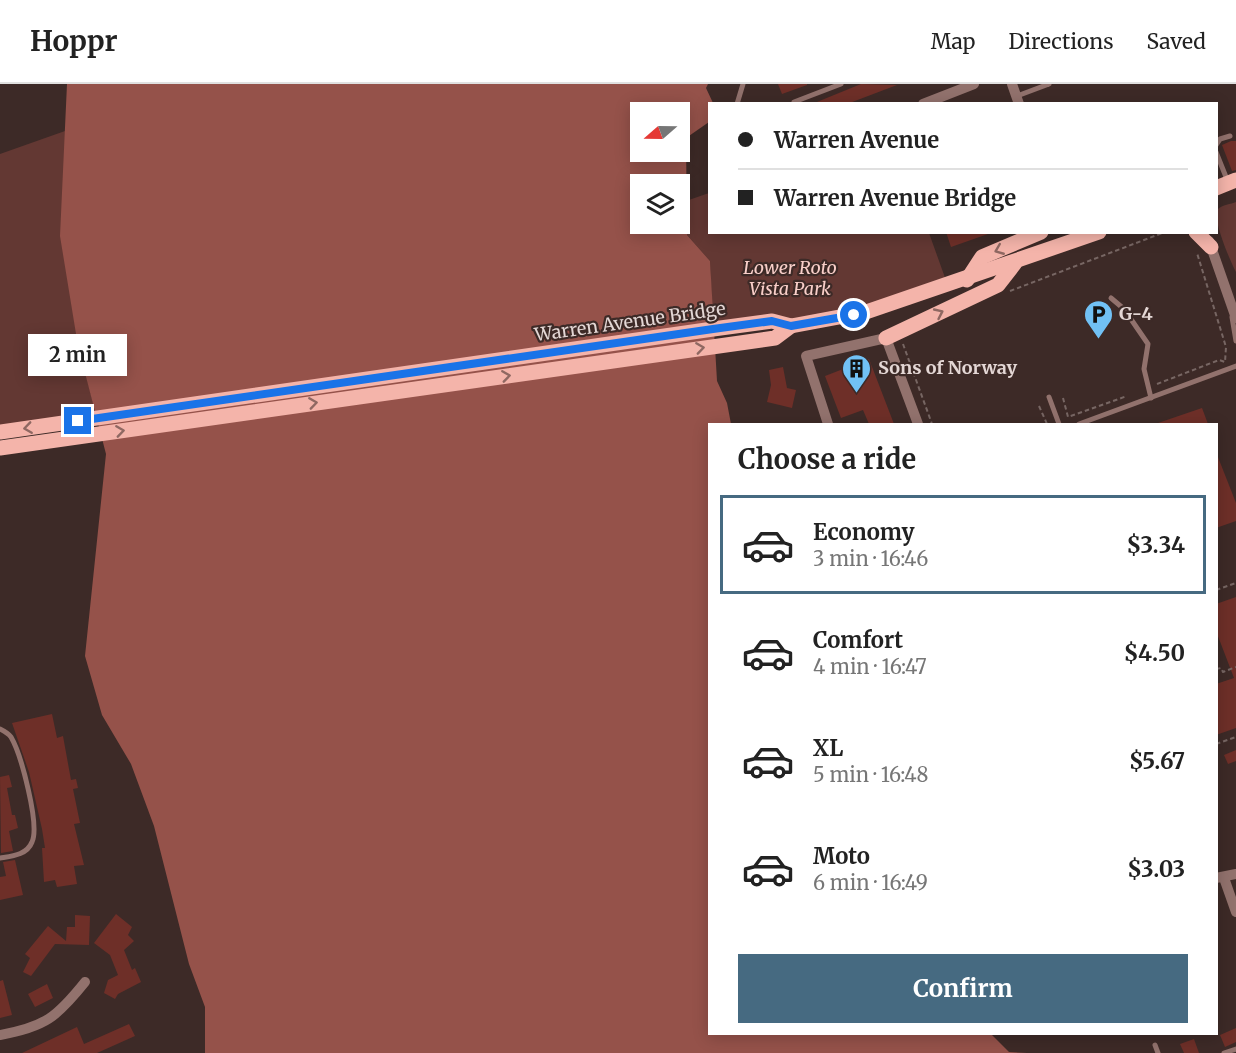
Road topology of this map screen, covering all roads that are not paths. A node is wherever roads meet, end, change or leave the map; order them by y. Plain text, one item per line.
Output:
1 (743, 84) edge
2 (842, 84) edge
3 (974, 84) edge
4 (1012, 84) edge
5 (1049, 84) edge
6 (1018, 100) edge
7 (738, 102) edge
8 (794, 102) dead end
9 (928, 102) edge
10 (1230, 136) dead end
11 (1218, 142) edge
12 (1218, 158) edge
13 (1227, 184) edge
14 (1036, 234) edge
15 (1088, 234) edge
16 (1066, 238) edge
17 (1204, 243) edge
18 (1015, 263) junction
19 (967, 280) junction
20 (1232, 296) edge
21 (1111, 298) dead end
22 (1236, 318) edge
23 (791, 326) junction
24 (886, 338) junction
25 (1236, 341) edge
26 (1236, 366) edge
27 (1049, 397) dead end
28 (1151, 398) junction
29 (828, 423) edge
30 (918, 423) edge
31 (1059, 423) edge
32 (1082, 423) edge
33 (0, 432) edge
34 (0, 448) edge
35 (0, 729) edge
36 (0, 858) edge
37 (1236, 874) edge
38 (1220, 878) edge
39 (1236, 912) edge
40 (85, 982) dead end
41 (0, 1035) edge
42 (1155, 1045) dead end
43 (1236, 1049) edge
44 (1158, 1053) edge
45 (1224, 1053) edge

1 - 7 lane
2 - 8 lane
3 - 9 street
4 - 6 street
5 - 6 lane
10 - 11 lane
12 - 13 lane
14 -> 19 main road
15 - 16 main road
16 - 18 main road
17 - 20 street
18 - 19 main road
24 -> 18 main road
19 - 23 main road
20 - 22 street
20 - 25 lane
21 - 28 lane
23 -> 33 main road, Warren Avenue Bridge
34 -> 23 main road, Warren Avenue Bridge
24 - 29 street
24 - 30 street
26 - 28 lane
27 - 31 lane
28 - 32 lane
35 - 36 lane
37 - 38 street
38 - 39 street
40 - 41 street
42 - 44 lane
43 - 45 lane

